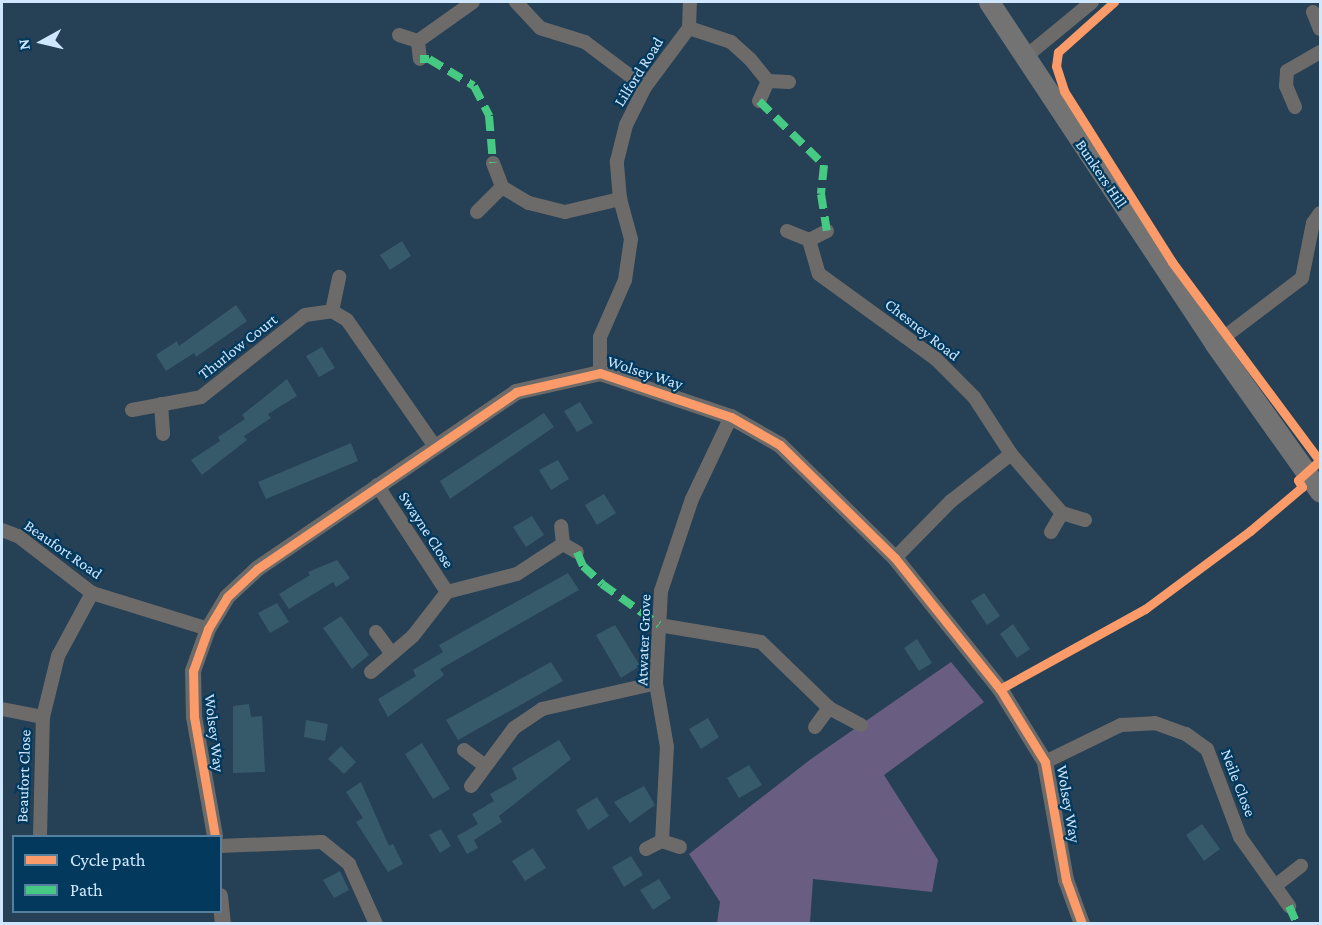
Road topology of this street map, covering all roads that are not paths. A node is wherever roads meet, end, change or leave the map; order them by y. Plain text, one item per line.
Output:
1 (473, 2) edge
2 (516, 2) edge
3 (690, 2) edge
4 (989, 2) edge
5 (1092, 2) edge
6 (1313, 12) dead end
7 (689, 28) junction
8 (1320, 29) edge
9 (399, 35) dead end
10 (418, 41) junction
11 (1320, 52) edge
12 (1024, 58) junction
13 (420, 59) dead end
14 (768, 81) junction
15 (789, 82) dead end
16 (645, 87) junction
17 (759, 101) dead end
18 (1294, 107) dead end
19 (493, 163) dead end
20 (502, 187) junction
21 (620, 199) junction
22 (477, 212) dead end
23 (1320, 213) edge
24 (788, 231) dead end
25 (827, 231) dead end
26 (809, 240) junction
27 (339, 277) dead end
28 (332, 311) junction
29 (1215, 344) junction
30 (600, 373) junction
31 (161, 404) junction
32 (132, 410) dead end
33 (731, 417) junction
34 (163, 434) dead end
35 (434, 445) junction
36 (1011, 454) junction
37 (377, 485) junction
38 (1320, 492) edge
39 (1062, 513) junction
40 (1085, 520) dead end
41 (561, 526) dead end
42 (2, 530) edge
43 (1051, 532) dead end
44 (563, 544) junction
45 (577, 552) dead end
46 (895, 558) junction
47 (447, 592) junction
48 (92, 593) junction
49 (659, 625) junction
50 (208, 629) junction
51 (376, 633) dead end
52 (392, 654) junction
53 (371, 672) dead end
54 (656, 682) junction
55 (829, 708) junction
56 (2, 709) edge
57 (44, 717) junction
58 (861, 725) dead end
59 (815, 727) dead end
60 (464, 750) dead end
61 (1045, 762) junction
62 (485, 766) junction
63 (471, 786) dead end
64 (40, 835) edge
65 (215, 835) edge
66 (662, 841) junction
67 (222, 846) edge
68 (680, 847) dead end
69 (646, 849) dead end
70 (1301, 866) dead end
71 (1275, 886) junction
72 (1289, 906) dead end
73 (1081, 923) edge
74 (376, 924) edge

1 - 10 street
2 - 16 street
3 - 7 street
4 - 12 main road, Bunkers Hill
5 - 12 street
6 - 8 street
7 - 14 street
7 - 16 street, Lilford Road
9 - 10 street
10 - 13 street
11 - 18 street
12 - 29 main road, Bunkers Hill
14 - 15 street
14 - 17 street
16 - 21 street, Lilford Road
19 - 20 street
20 - 21 street
20 - 22 street
21 - 30 street, Lilford Road
23 - 29 street
24 - 26 street
25 - 26 street
26 - 36 street, Chesney Road
27 - 28 street
28 - 31 street, Thurlow Court
28 - 35 street
29 - 38 main road, Bunkers Hill
30 - 33 street, Wolsey Way
30 - 35 street, Wolsey Way
31 - 32 street, Thurlow Court
31 - 34 street
33 - 46 street, Wolsey Way
33 - 49 street, Atwater Grove
35 - 37 street, Wolsey Way
36 - 39 street, Chesney Road
36 - 46 street
37 - 47 street, Swayne Close
37 - 50 street, Wolsey Way
39 - 40 street
39 - 43 street
41 - 44 street
42 - 48 street, Beaufort Road
44 - 45 street
44 - 47 street, Swayne Close
46 - 61 street, Wolsey Way
47 - 52 street, Swayne Close
48 - 50 street, Beaufort Road
48 - 57 street, Beaufort Close
49 - 54 street, Atwater Grove
49 - 55 street
50 - 65 street, Wolsey Way
51 - 52 street
52 - 53 street, Swayne Close
54 - 62 street
54 - 66 street, Atwater Grove
55 - 58 street
55 - 59 street
56 - 57 street, Beaufort Close
57 - 64 street, Beaufort Close
60 - 62 street
61 - 71 street, Neile Close
61 - 73 street, Wolsey Way
62 - 63 street
66 - 68 street
66 - 69 street
67 - 74 street
70 - 71 street
71 - 72 street, Neile Close

